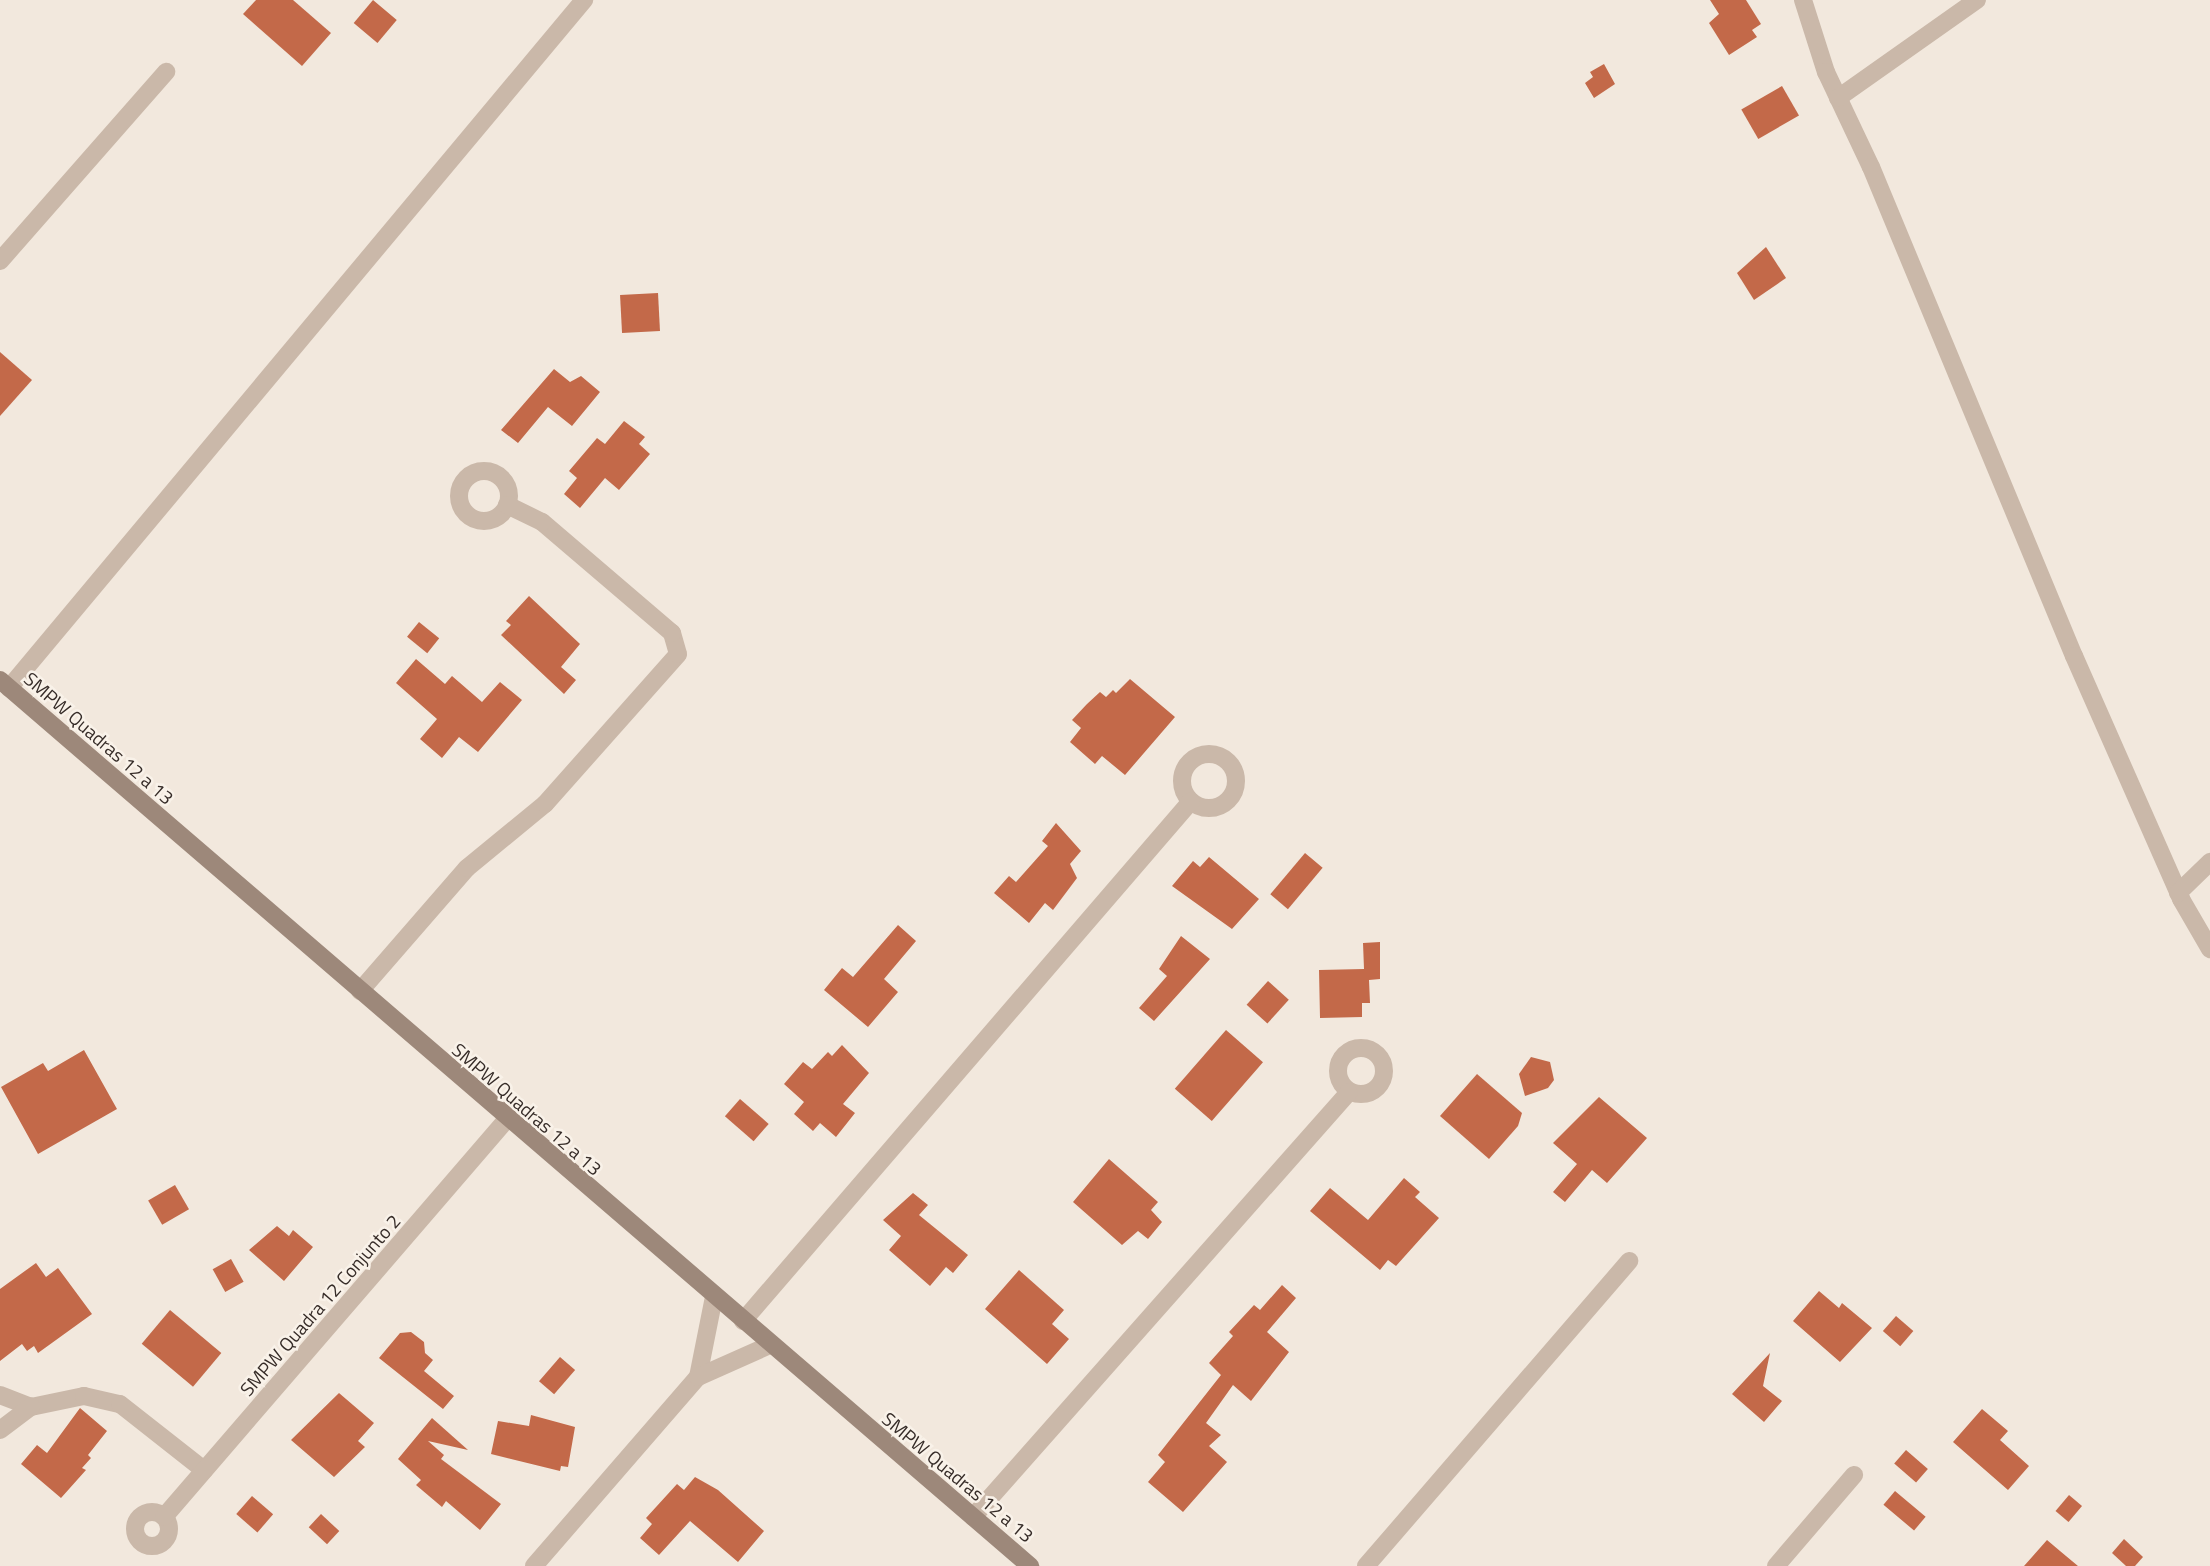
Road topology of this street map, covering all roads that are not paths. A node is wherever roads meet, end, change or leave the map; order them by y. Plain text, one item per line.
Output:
1 (584, 0) edge
2 (1803, 0) edge
3 (1977, 0) edge
4 (166, 72) dead end
5 (1838, 99) junction
6 (0, 261) edge
7 (507, 505) dead end
8 (5, 684) edge
9 (1191, 801) dead end
10 (2210, 862) edge
11 (2178, 893) junction
12 (2210, 949) edge
13 (360, 991) junction
14 (1349, 1092) dead end
15 (506, 1119) junction
16 (1629, 1261) dead end
17 (714, 1297) junction
18 (743, 1321) junction
19 (770, 1345) junction
20 (698, 1377) junction
21 (0, 1395) edge
22 (31, 1407) junction
23 (0, 1430) edge
24 (204, 1470) junction
25 (1854, 1475) dead end
26 (164, 1517) dead end
27 (973, 1517) junction
28 (534, 1566) edge
29 (1030, 1566) edge
30 (1366, 1566) edge
31 (1776, 1566) edge

1 - 8 street
2 - 5 street
3 - 5 street
4 - 6 street
5 - 11 street
7 - 13 street
8 - 13 street, SMPW Quadras 12 a 13
9 - 18 street
10 - 11 street
11 - 12 street
13 - 15 street, SMPW Quadras 12 a 13
14 - 27 street
15 - 17 street, SMPW Quadras 12 a 13
15 - 24 street, SMPW Quadra 12 Conjunto 2
16 - 30 street
17 - 18 street, SMPW Quadras 12 a 13
17 - 20 street
18 - 19 street, SMPW Quadras 12 a 13
19 - 20 street
19 - 27 street, SMPW Quadras 12 a 13
20 - 28 street
21 - 22 street
22 - 23 street
22 - 24 street
24 - 26 street, SMPW Quadra 12 Conjunto 2
25 - 31 street
27 - 29 street, SMPW Quadras 12 a 13

